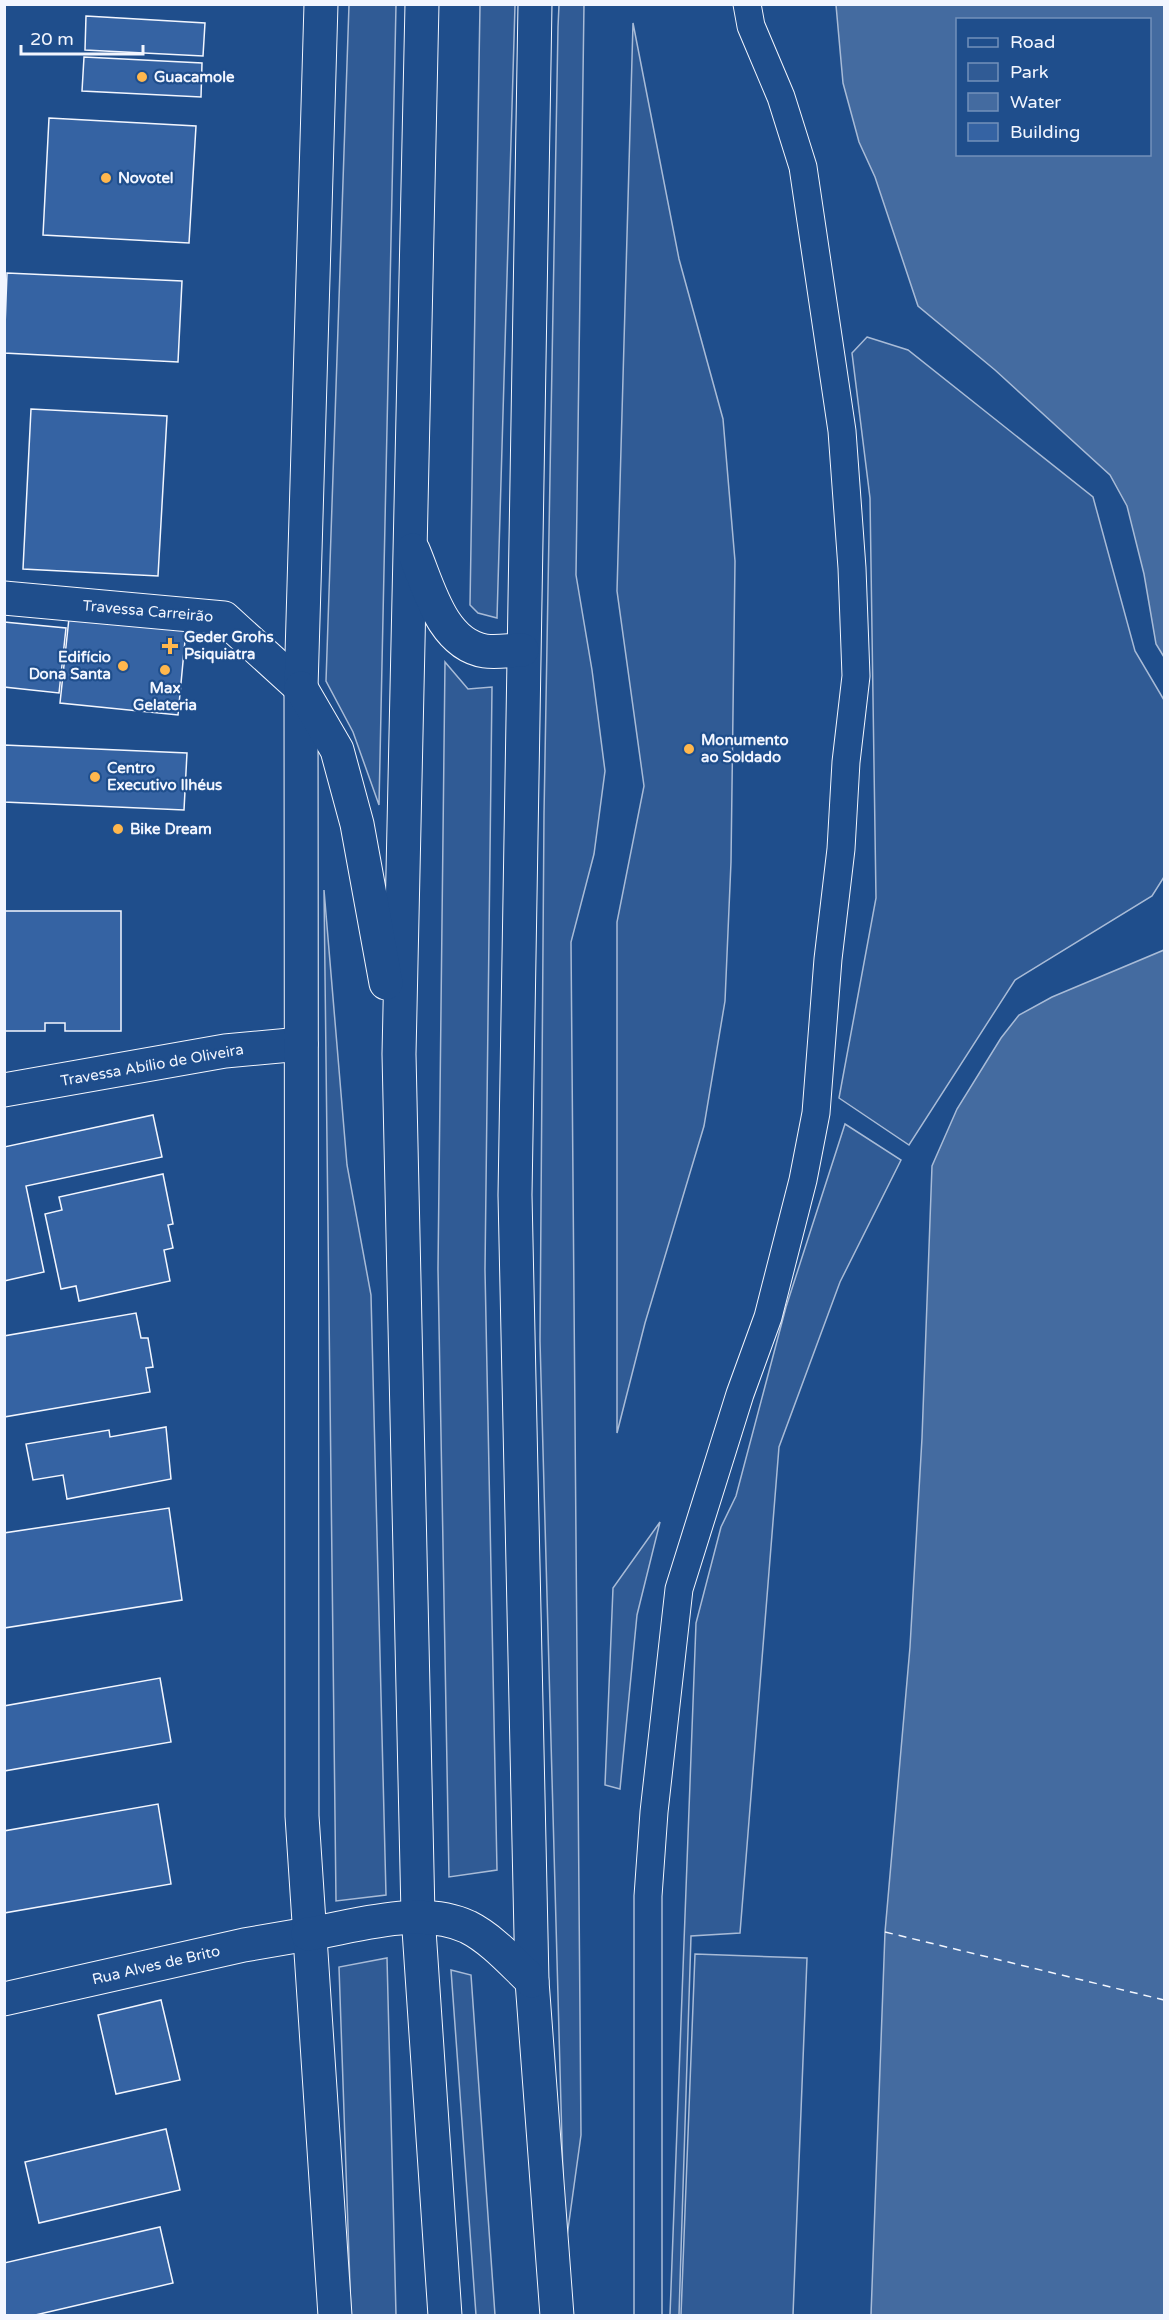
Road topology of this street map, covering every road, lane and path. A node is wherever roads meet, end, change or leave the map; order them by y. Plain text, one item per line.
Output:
1 (321, 4) edge
2 (422, 4) edge
3 (535, 4) edge
4 (747, 4) edge
5 (409, 540) junction
6 (4, 598) edge
7 (522, 650) junction
8 (302, 688) junction
9 (301, 1044) junction
10 (399, 1054) junction
11 (4, 1090) edge
12 (418, 1915) junction
13 (308, 1934) junction
14 (532, 1981) junction
15 (4, 1999) edge
16 (335, 2316) edge
17 (445, 2316) edge
18 (556, 2316) edge
19 (648, 2316) edge

1 - 8 main road
2 - 5 main road
3 - 7 main road
4 - 19 street
5 - 7 main road
5 - 10 main road
6 - 8 main road, Travessa Carreirão
7 - 14 main road
8 - 9 main road
8 - 10 main road
9 - 11 main road, Travessa Abílio de Oliveira
9 - 13 main road
10 - 12 main road
12 - 13 main road, Rua Alves de Brito
12 - 14 main road
12 - 17 main road
13 - 15 main road, Rua Alves de Brito
13 - 16 main road
14 - 18 main road

